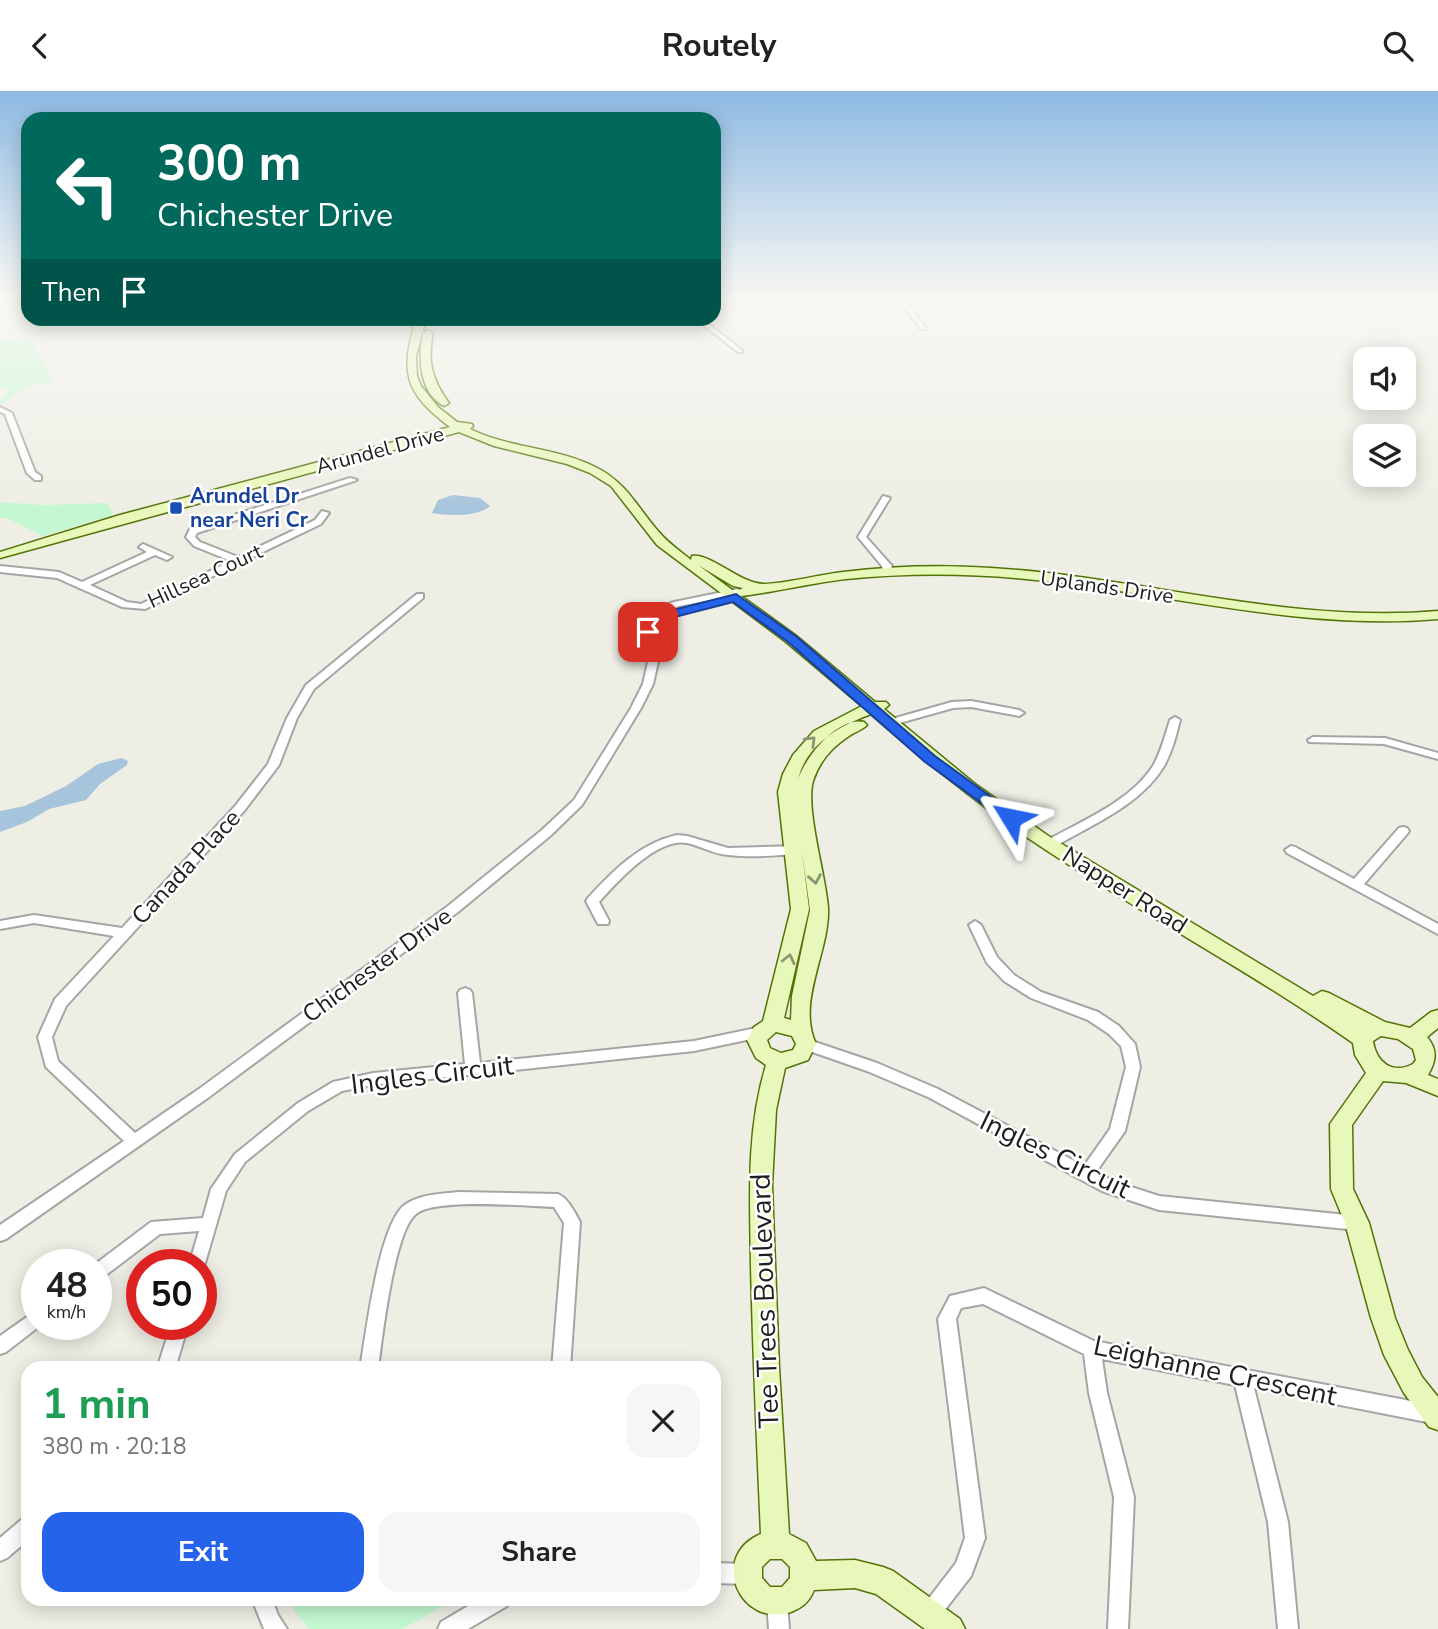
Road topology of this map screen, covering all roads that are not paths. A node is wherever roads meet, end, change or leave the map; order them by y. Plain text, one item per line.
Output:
1 (411, 369) edge
2 (426, 369) edge
3 (0, 409) edge
4 (474, 424) junction
5 (461, 428) junction
6 (38, 478) dead end
7 (353, 480) dead end
8 (886, 498) dead end
9 (325, 513) dead end
10 (143, 547) dead end
11 (154, 552) junction
12 (1, 557) edge
13 (167, 557) dead end
14 (694, 557) junction
15 (239, 561) junction
16 (0, 569) edge
17 (886, 571) junction
18 (83, 585) junction
19 (776, 585) junction
20 (735, 594) junction
21 (420, 596) dead end
22 (762, 606) junction
23 (1438, 615) edge
24 (1019, 713) dead end
25 (886, 714) junction
26 (1175, 720) dead end
27 (1313, 740) dead end
28 (1438, 755) edge
29 (1403, 831) dead end
30 (1056, 840) junction
31 (802, 851) junction
32 (1291, 851) dead end
33 (1356, 885) junction
34 (603, 921) dead end
35 (0, 925) edge
36 (975, 925) dead end
37 (1438, 930) edge
38 (125, 933) junction
39 (465, 993) dead end
40 (1438, 1017) edge
41 (767, 1029) junction
42 (1372, 1034) junction
43 (1413, 1037) junction
44 (803, 1038) junction
45 (1434, 1059) edge
46 (777, 1061) junction
47 (473, 1069) junction
48 (1380, 1069) junction
49 (1414, 1078) junction
50 (1438, 1088) edge
51 (134, 1142) junction
52 (1086, 1175) junction
53 (1357, 1223) junction
54 (209, 1224) junction
55 (0, 1234) edge
56 (202, 1249) edge
57 (112, 1261) edge
58 (21, 1330) edge
59 (175, 1340) edge
60 (0, 1346) edge
61 (1092, 1349) junction
62 (168, 1361) edge
63 (371, 1361) edge
64 (562, 1361) edge
65 (1243, 1379) junction
66 (1437, 1416) edge
67 (21, 1533) edge
68 (776, 1543) junction
69 (0, 1551) edge
70 (721, 1573) edge
71 (748, 1574) junction
72 (804, 1576) junction
73 (265, 1606) edge
74 (488, 1606) edge
75 (778, 1616) edge
76 (940, 1621) edge
77 (277, 1629) edge
78 (448, 1629) edge
79 (1118, 1629) edge
80 (1288, 1629) edge

1 - 5 main road, Napper Road
2 - 4 main road, Napper Road
3 - 6 street
4 - 5 main road, Arundel Drive
4 - 14 main road, Napper Road
5 - 12 main road, Arundel Drive
5 - 20 main road, Napper Road
7 - 15 street
8 - 17 street
9 - 15 street, Hillsea Court
10 - 11 street
11 - 13 street
11 - 18 street
14 - 19 main road
14 - 20 main road, Napper Road
15 - 18 street, Hillsea Court
16 - 18 street, Hillsea Court
17 - 19 main road, Uplands Drive
17 - 23 main road, Uplands Drive
19 - 20 main road, Uplands Drive
19 - 22 main road
20 - 22 main road, Napper Road
20 - 25 main road, Napper Road
20 - 51 street, Chichester Drive
21 - 38 street, Canada Place
22 - 25 main road, Napper Road
24 - 25 street
25 - 30 main road, Napper Road
25 - 31 main road
26 - 30 street
27 - 28 street
29 - 33 street
30 - 42 main road, Napper Road
31 - 34 street
41 -> 31 main road
31 -> 44 main road
32 - 33 street
33 - 37 street
35 - 38 street
36 - 52 street
38 - 51 street, Canada Place
39 - 47 street
40 - 43 main road
41 - 44 main road
41 - 46 main road
41 - 47 street, Ingles Circuit
42 - 43 main road
42 - 48 main road
43 - 45 main road
44 - 46 main road
44 - 52 street, Ingles Circuit
45 - 49 main road
46 - 68 main road, Tee Trees Boulevard
47 - 54 street, Ingles Circuit
48 - 49 main road
48 - 53 main road
49 - 50 main road
51 - 55 street, Chichester Drive
52 - 53 street, Ingles Circuit
53 - 66 main road
54 - 56 street, Ingles Circuit
54 - 57 street
58 - 60 street
59 - 62 street
61 - 65 street, Leighanne Crescent
61 - 76 street, Leighanne Crescent
61 - 79 street
63 - 64 street
65 - 66 street, Leighanne Crescent
65 - 80 street
67 - 69 street
68 - 71 main road
68 - 72 main road
70 - 71 street
71 - 75 main road
72 - 75 main road
72 - 76 main road
73 - 77 street
74 - 78 street

